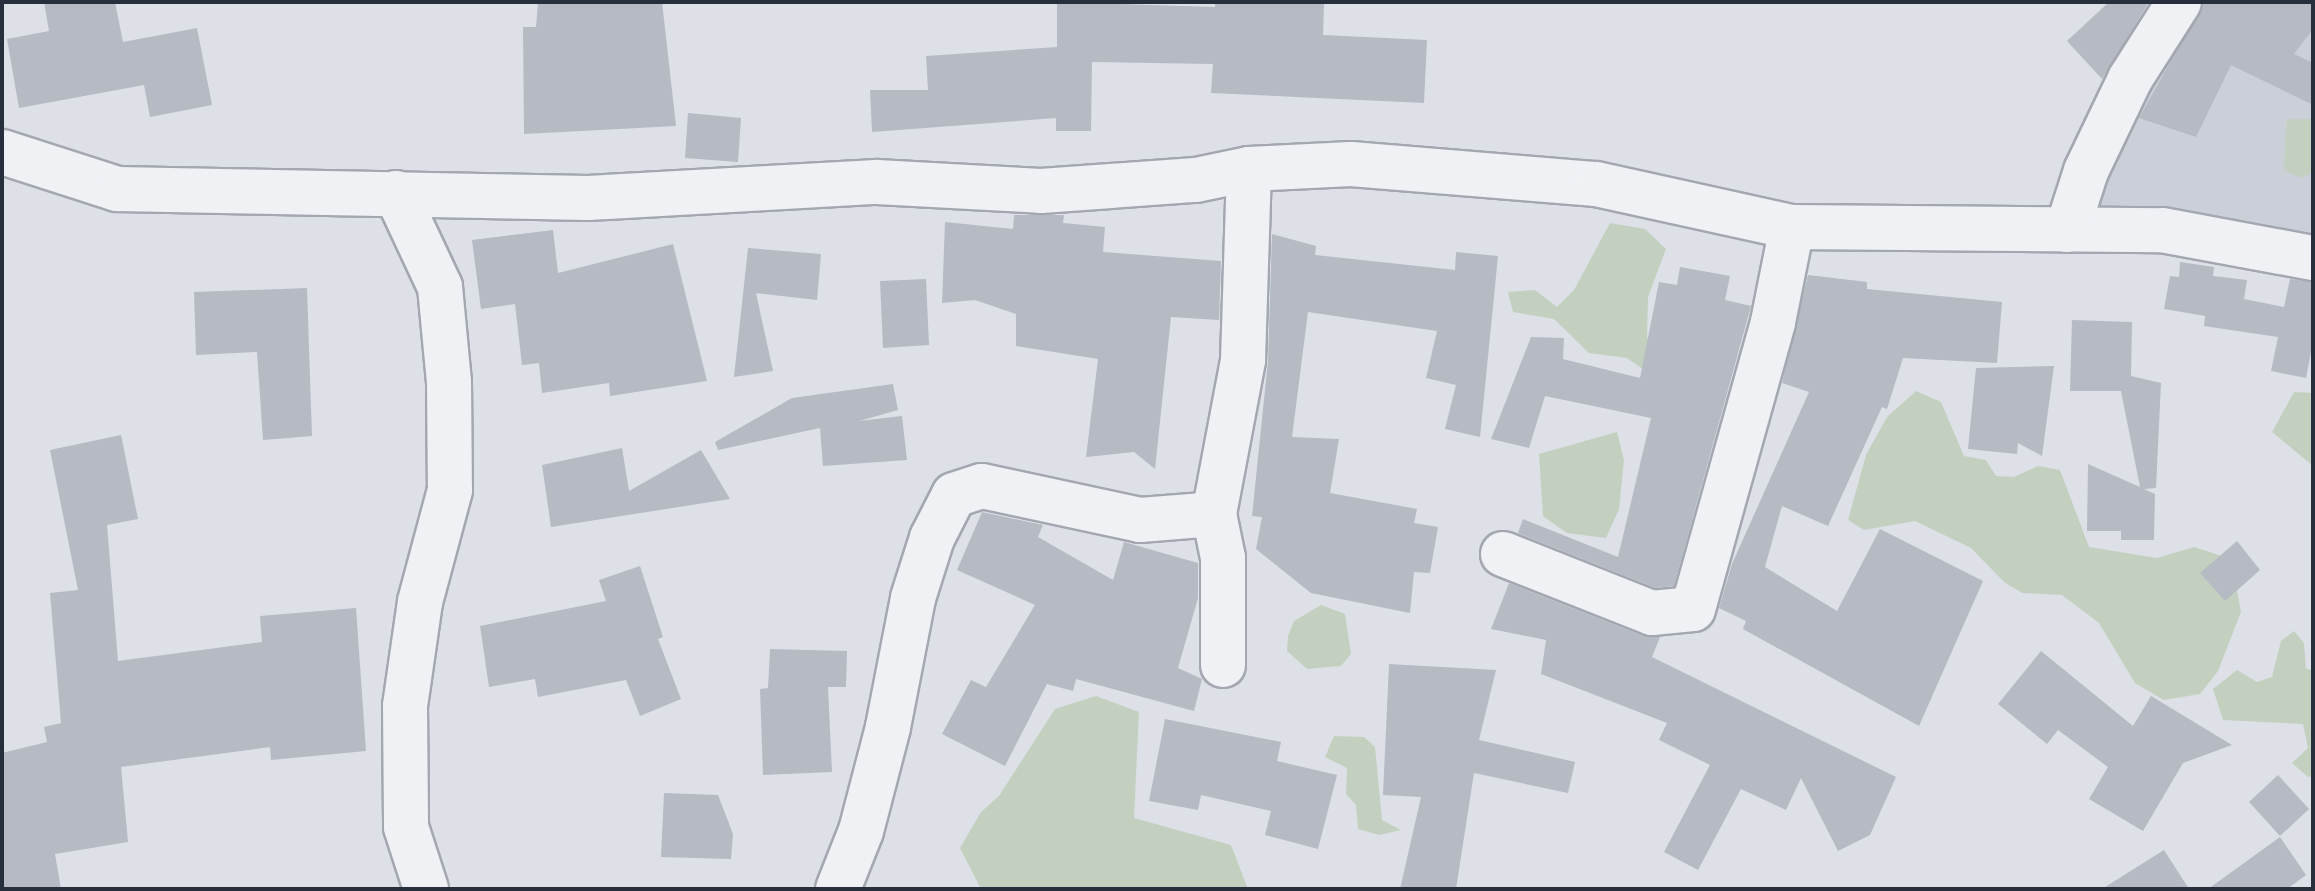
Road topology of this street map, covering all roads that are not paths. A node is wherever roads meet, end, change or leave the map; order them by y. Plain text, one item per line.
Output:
1 (2179, 2) edge
2 (2, 152) edge
3 (1249, 169) junction
4 (396, 193) junction
5 (1792, 227) junction
6 (2067, 230) junction
7 (2313, 258) edge
8 (1214, 514) junction
9 (1503, 554) dead end
10 (1223, 665) dead end
11 (426, 889) edge
12 (838, 889) edge

1 - 6 street
2 - 4 street
3 - 4 street
3 - 5 street
3 - 8 street
4 - 11 street
5 - 6 street
5 - 9 street
6 - 7 street
8 - 10 street
8 - 12 street

